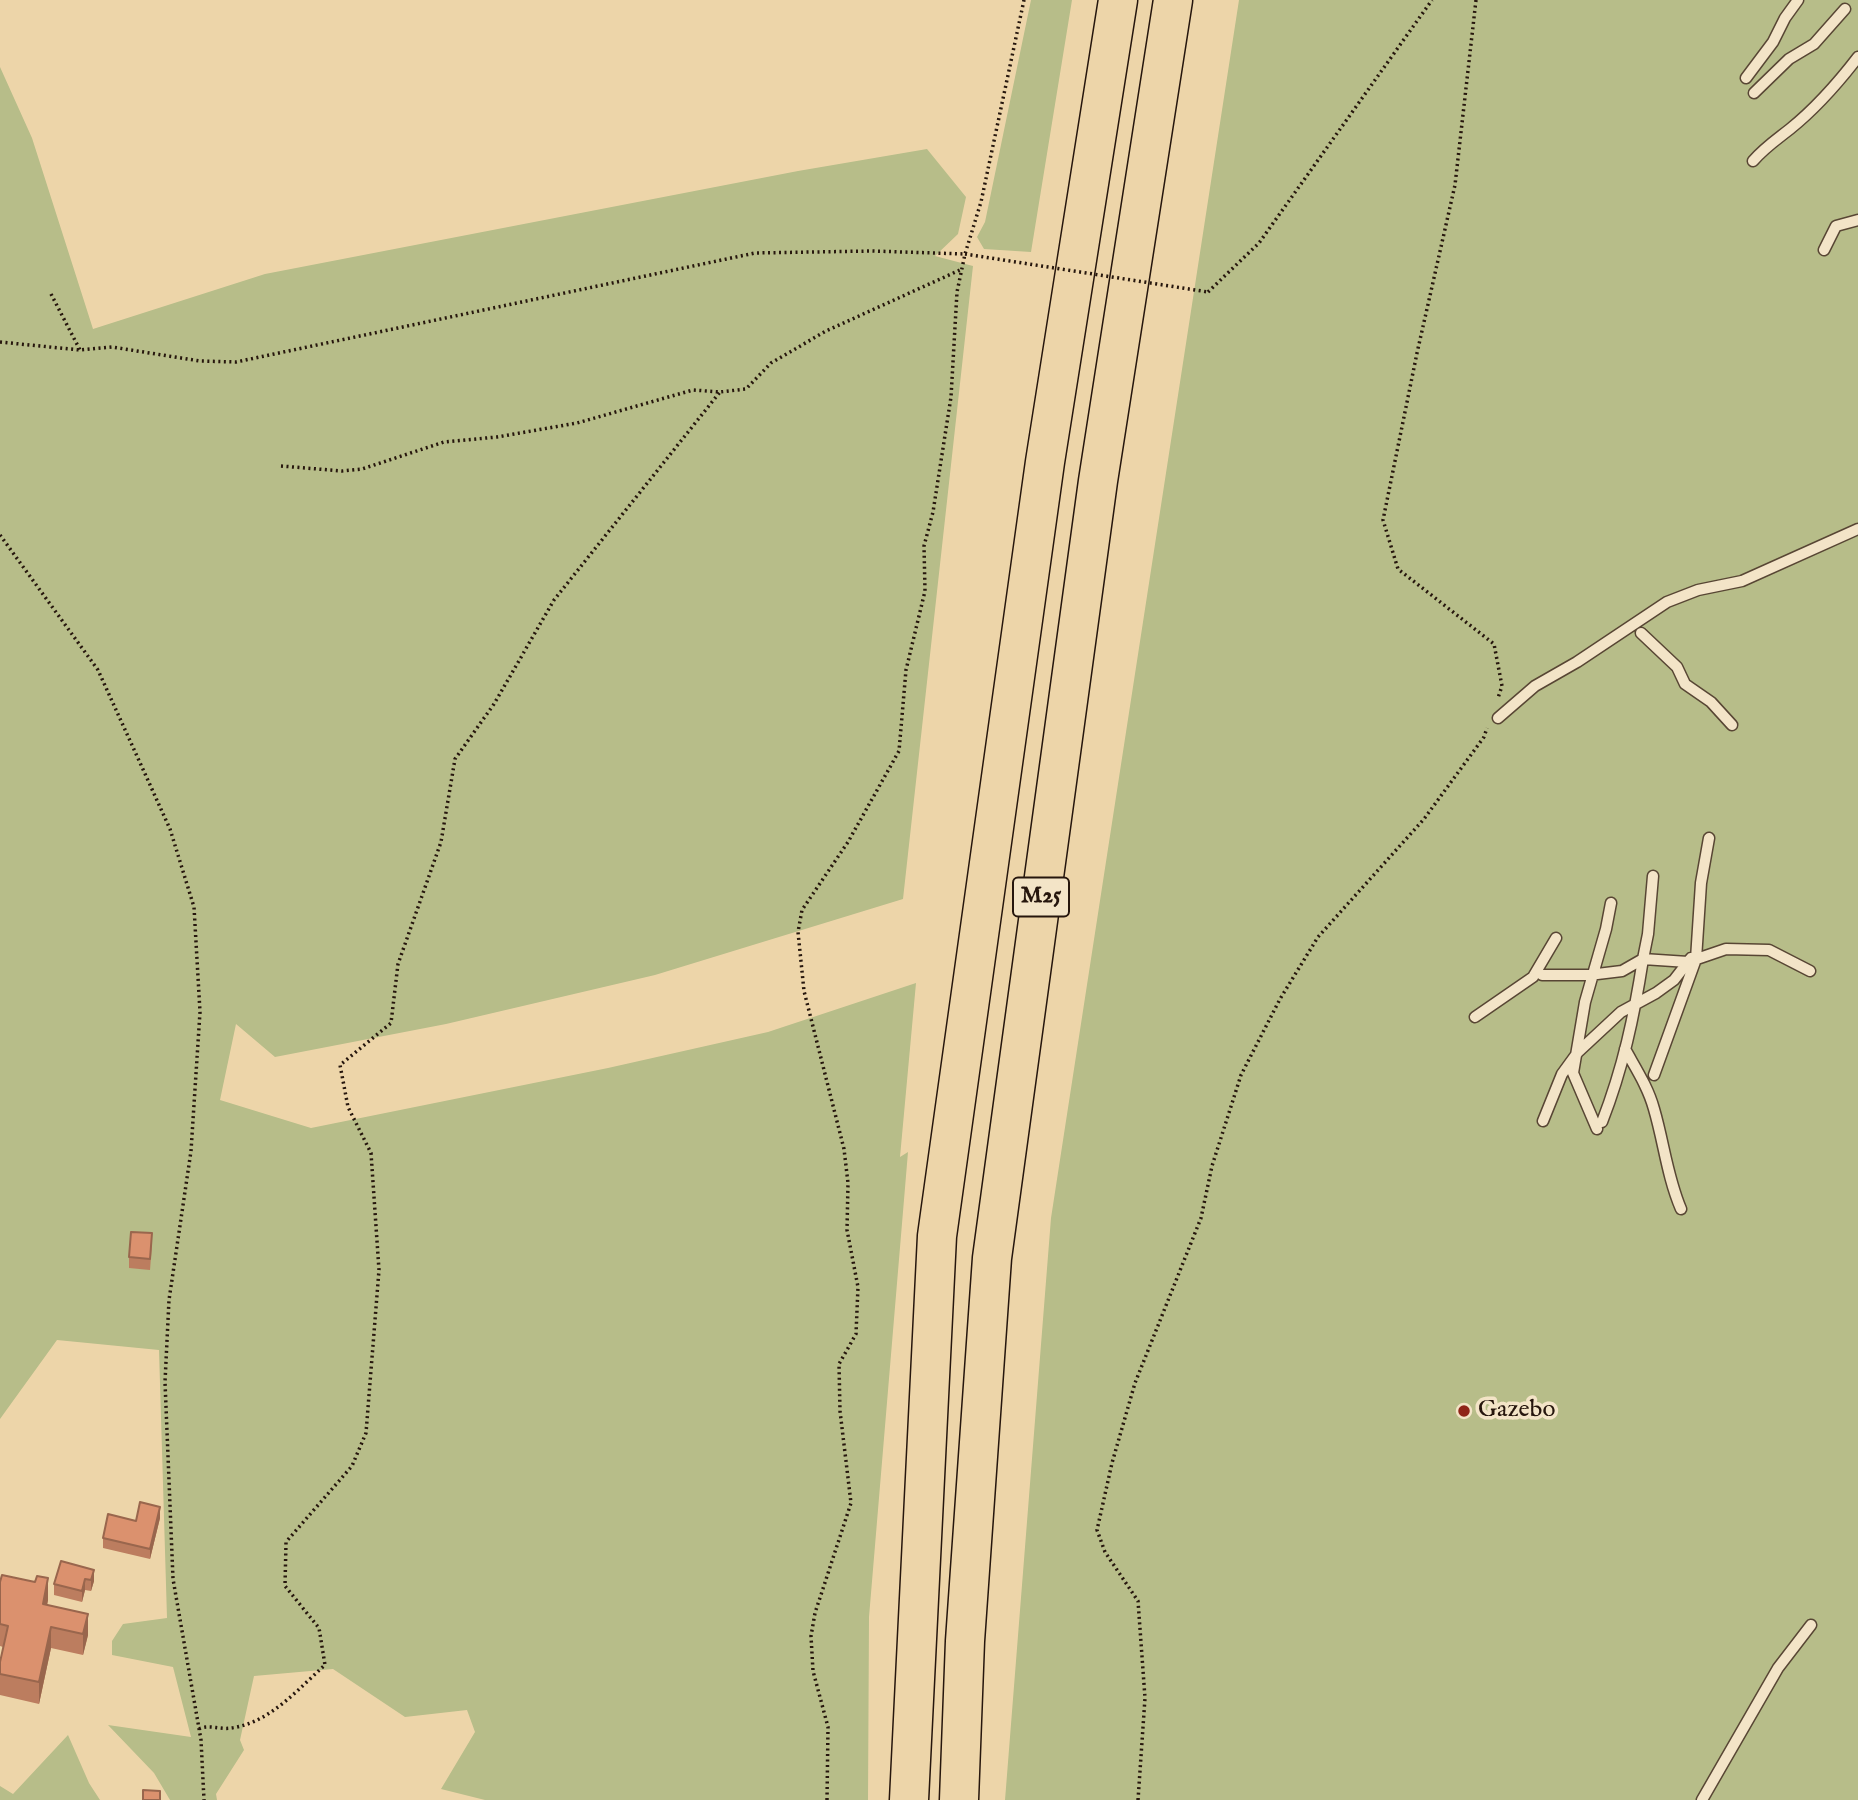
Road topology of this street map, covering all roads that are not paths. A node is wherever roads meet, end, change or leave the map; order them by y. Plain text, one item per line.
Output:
1 (1118, 0) edge
2 (1173, 0) edge
3 (1798, 0) edge
4 (1845, 9) dead end
5 (1858, 57) edge
6 (1746, 78) dead end
7 (1754, 93) dead end
8 (1753, 161) dead end
9 (1858, 220) edge
10 (1824, 250) dead end
11 (1858, 529) edge
12 (1641, 633) dead end
13 (1493, 721) road end
14 (1732, 725) dead end
15 (1709, 838) dead end
16 (1653, 876) dead end
17 (1611, 903) dead end
18 (1556, 937) dead end
19 (1694, 957) junction
20 (1643, 959) junction
21 (1810, 971) dead end
22 (1542, 975) dead end
23 (1591, 975) junction
24 (1636, 1004) junction
25 (1475, 1017) dead end
26 (1625, 1049) junction
27 (1578, 1052) junction
28 (1654, 1075) dead end
29 (1543, 1121) dead end
30 (1681, 1209) dead end
31 (1811, 1625) dead end
32 (909, 1800) edge
33 (959, 1800) edge
34 (1702, 1800) edge

1 - 32 highway, M25
2 - 33 highway, M25
3 - 6 lane
4 - 7 lane
5 - 8 lane
9 - 10 lane
11 - 13 lane
12 - 14 lane
15 - 19 lane
16 - 20 lane
17 - 23 lane
18 - 25 lane
19 - 20 lane
19 - 21 lane
19 - 24 lane
19 - 28 lane
20 - 23 lane
20 - 24 lane
22 - 23 lane
23 - 27 lane
24 - 26 lane
24 - 27 lane
26 - 27 lane
26 - 30 lane
27 - 29 lane
31 - 34 lane

